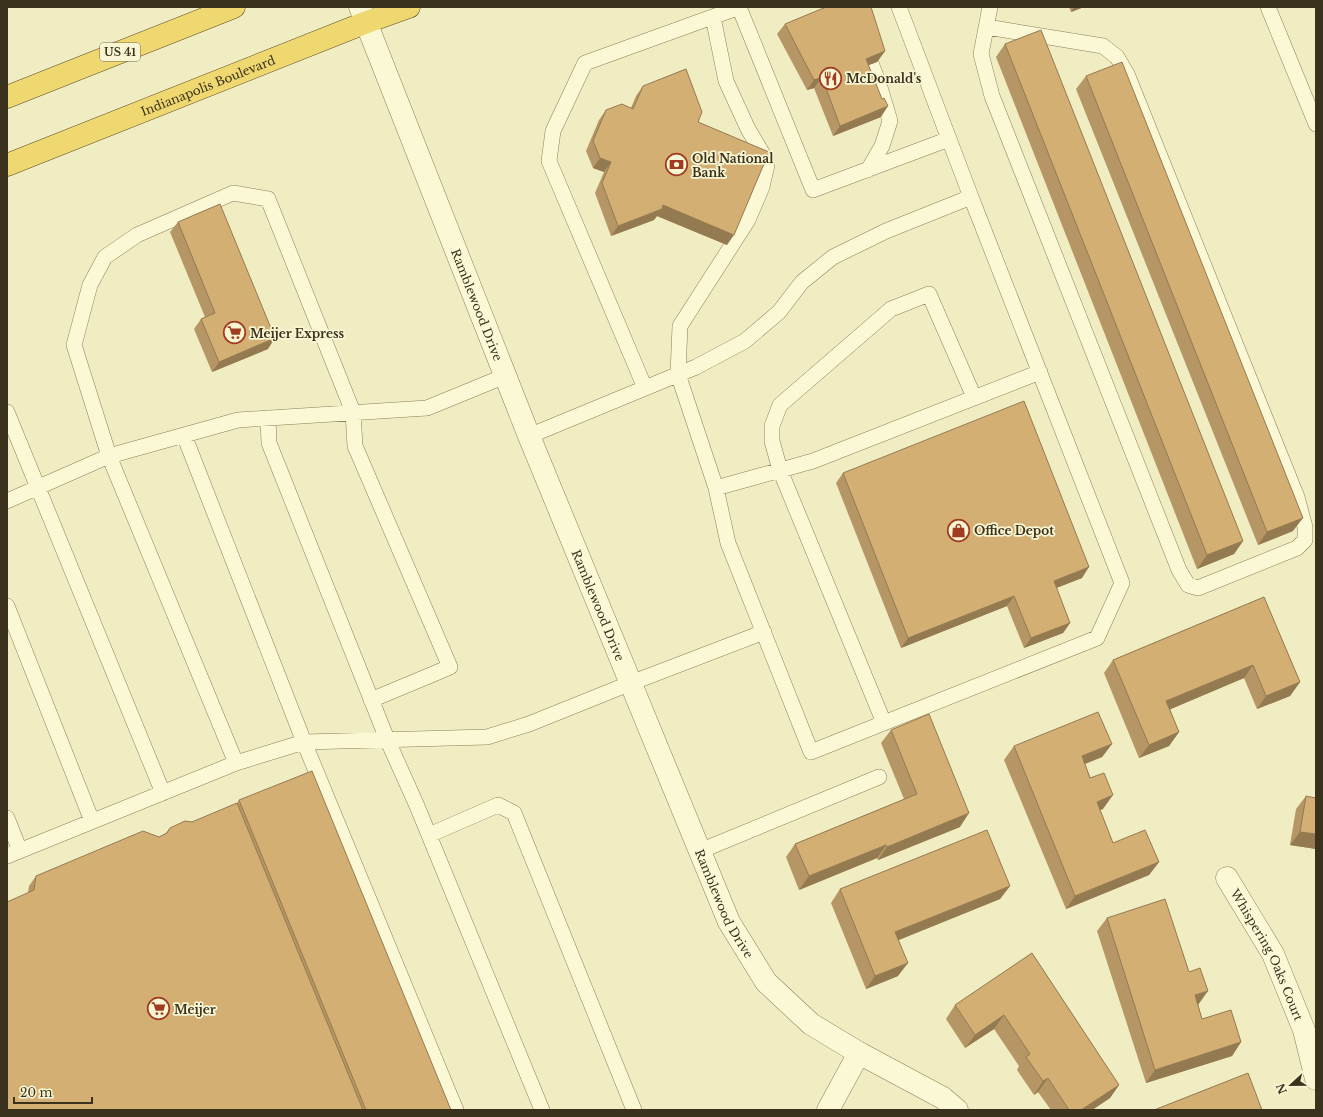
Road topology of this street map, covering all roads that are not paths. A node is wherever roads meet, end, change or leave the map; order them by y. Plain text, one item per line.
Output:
1 (234, 7) edge
2 (409, 7) edge
3 (740, 7) edge
4 (899, 7) edge
5 (990, 7) edge
6 (1268, 7) edge
7 (364, 15) edge
8 (714, 17) junction
9 (987, 27) junction
10 (871, 63) edge
11 (7, 97) edge
12 (1316, 124) edge
13 (949, 139) junction
14 (7, 165) edge
15 (868, 170) junction
16 (971, 197) junction
17 (1040, 372) junction
18 (678, 374) junction
19 (506, 376) junction
20 (645, 388) junction
21 (974, 397) junction
22 (7, 412) edge
23 (353, 412) junction
24 (268, 418) junction
25 (184, 435) junction
26 (529, 436) junction
27 (109, 456) junction
28 (780, 470) junction
29 (38, 487) junction
30 (716, 488) junction
31 (7, 501) edge
32 (7, 606) edge
33 (764, 632) junction
34 (631, 683) junction
35 (371, 700) junction
36 (884, 723) junction
37 (387, 739) junction
38 (304, 742) junction
39 (236, 763) junction
40 (879, 777) dead end
41 (163, 793) junction
42 (7, 818) edge
43 (92, 822) junction
44 (429, 835) junction
45 (700, 851) junction
46 (13, 853) edge
47 (1227, 878) dead end
48 (859, 1053) junction
49 (1316, 1079) edge
50 (456, 1110) edge
51 (542, 1110) edge
52 (634, 1110) edge
53 (828, 1110) edge
54 (957, 1110) edge

1 - 11 highway, US 41
2 - 7 highway, Indianapolis Boulevard
3 - 8 lane
3 - 15 lane
4 - 13 lane
5 - 9 lane
6 - 12 lane
7 - 14 highway, Indianapolis Boulevard
7 - 19 street, Ramblewood Drive
8 - 18 lane
8 - 20 lane
9 - 9 lane
10 - 15 lane
13 - 15 lane
13 - 16 lane
16 - 17 lane
16 - 18 lane
17 - 21 lane
17 - 36 lane
18 - 20 lane
18 - 30 lane
19 - 23 lane
19 - 26 street, Ramblewood Drive
20 - 26 lane
21 - 28 lane
21 - 28 lane
22 - 29 lane
23 - 24 lane
23 - 27 lane
23 - 35 lane
24 - 25 lane
24 - 35 lane
25 - 27 lane
25 - 38 lane
26 - 34 street, Ramblewood Drive
27 - 29 lane
27 - 39 lane
28 - 30 lane
28 - 36 lane
29 - 31 lane
29 - 41 lane
30 - 33 lane
32 - 43 lane
33 - 34 lane
33 - 36 lane
34 - 37 lane
34 - 45 street, Ramblewood Drive
35 - 37 lane
37 - 38 lane
37 - 44 lane
38 - 39 lane
38 - 50 lane
39 - 41 lane
40 - 45 lane
41 - 43 lane
42 - 46 lane
43 - 46 lane
44 - 51 lane
44 - 52 lane
45 - 48 street, Ramblewood Drive
47 - 49 street, Whispering Oaks Court
48 - 53 street
48 - 54 street, Ramblewood Drive

